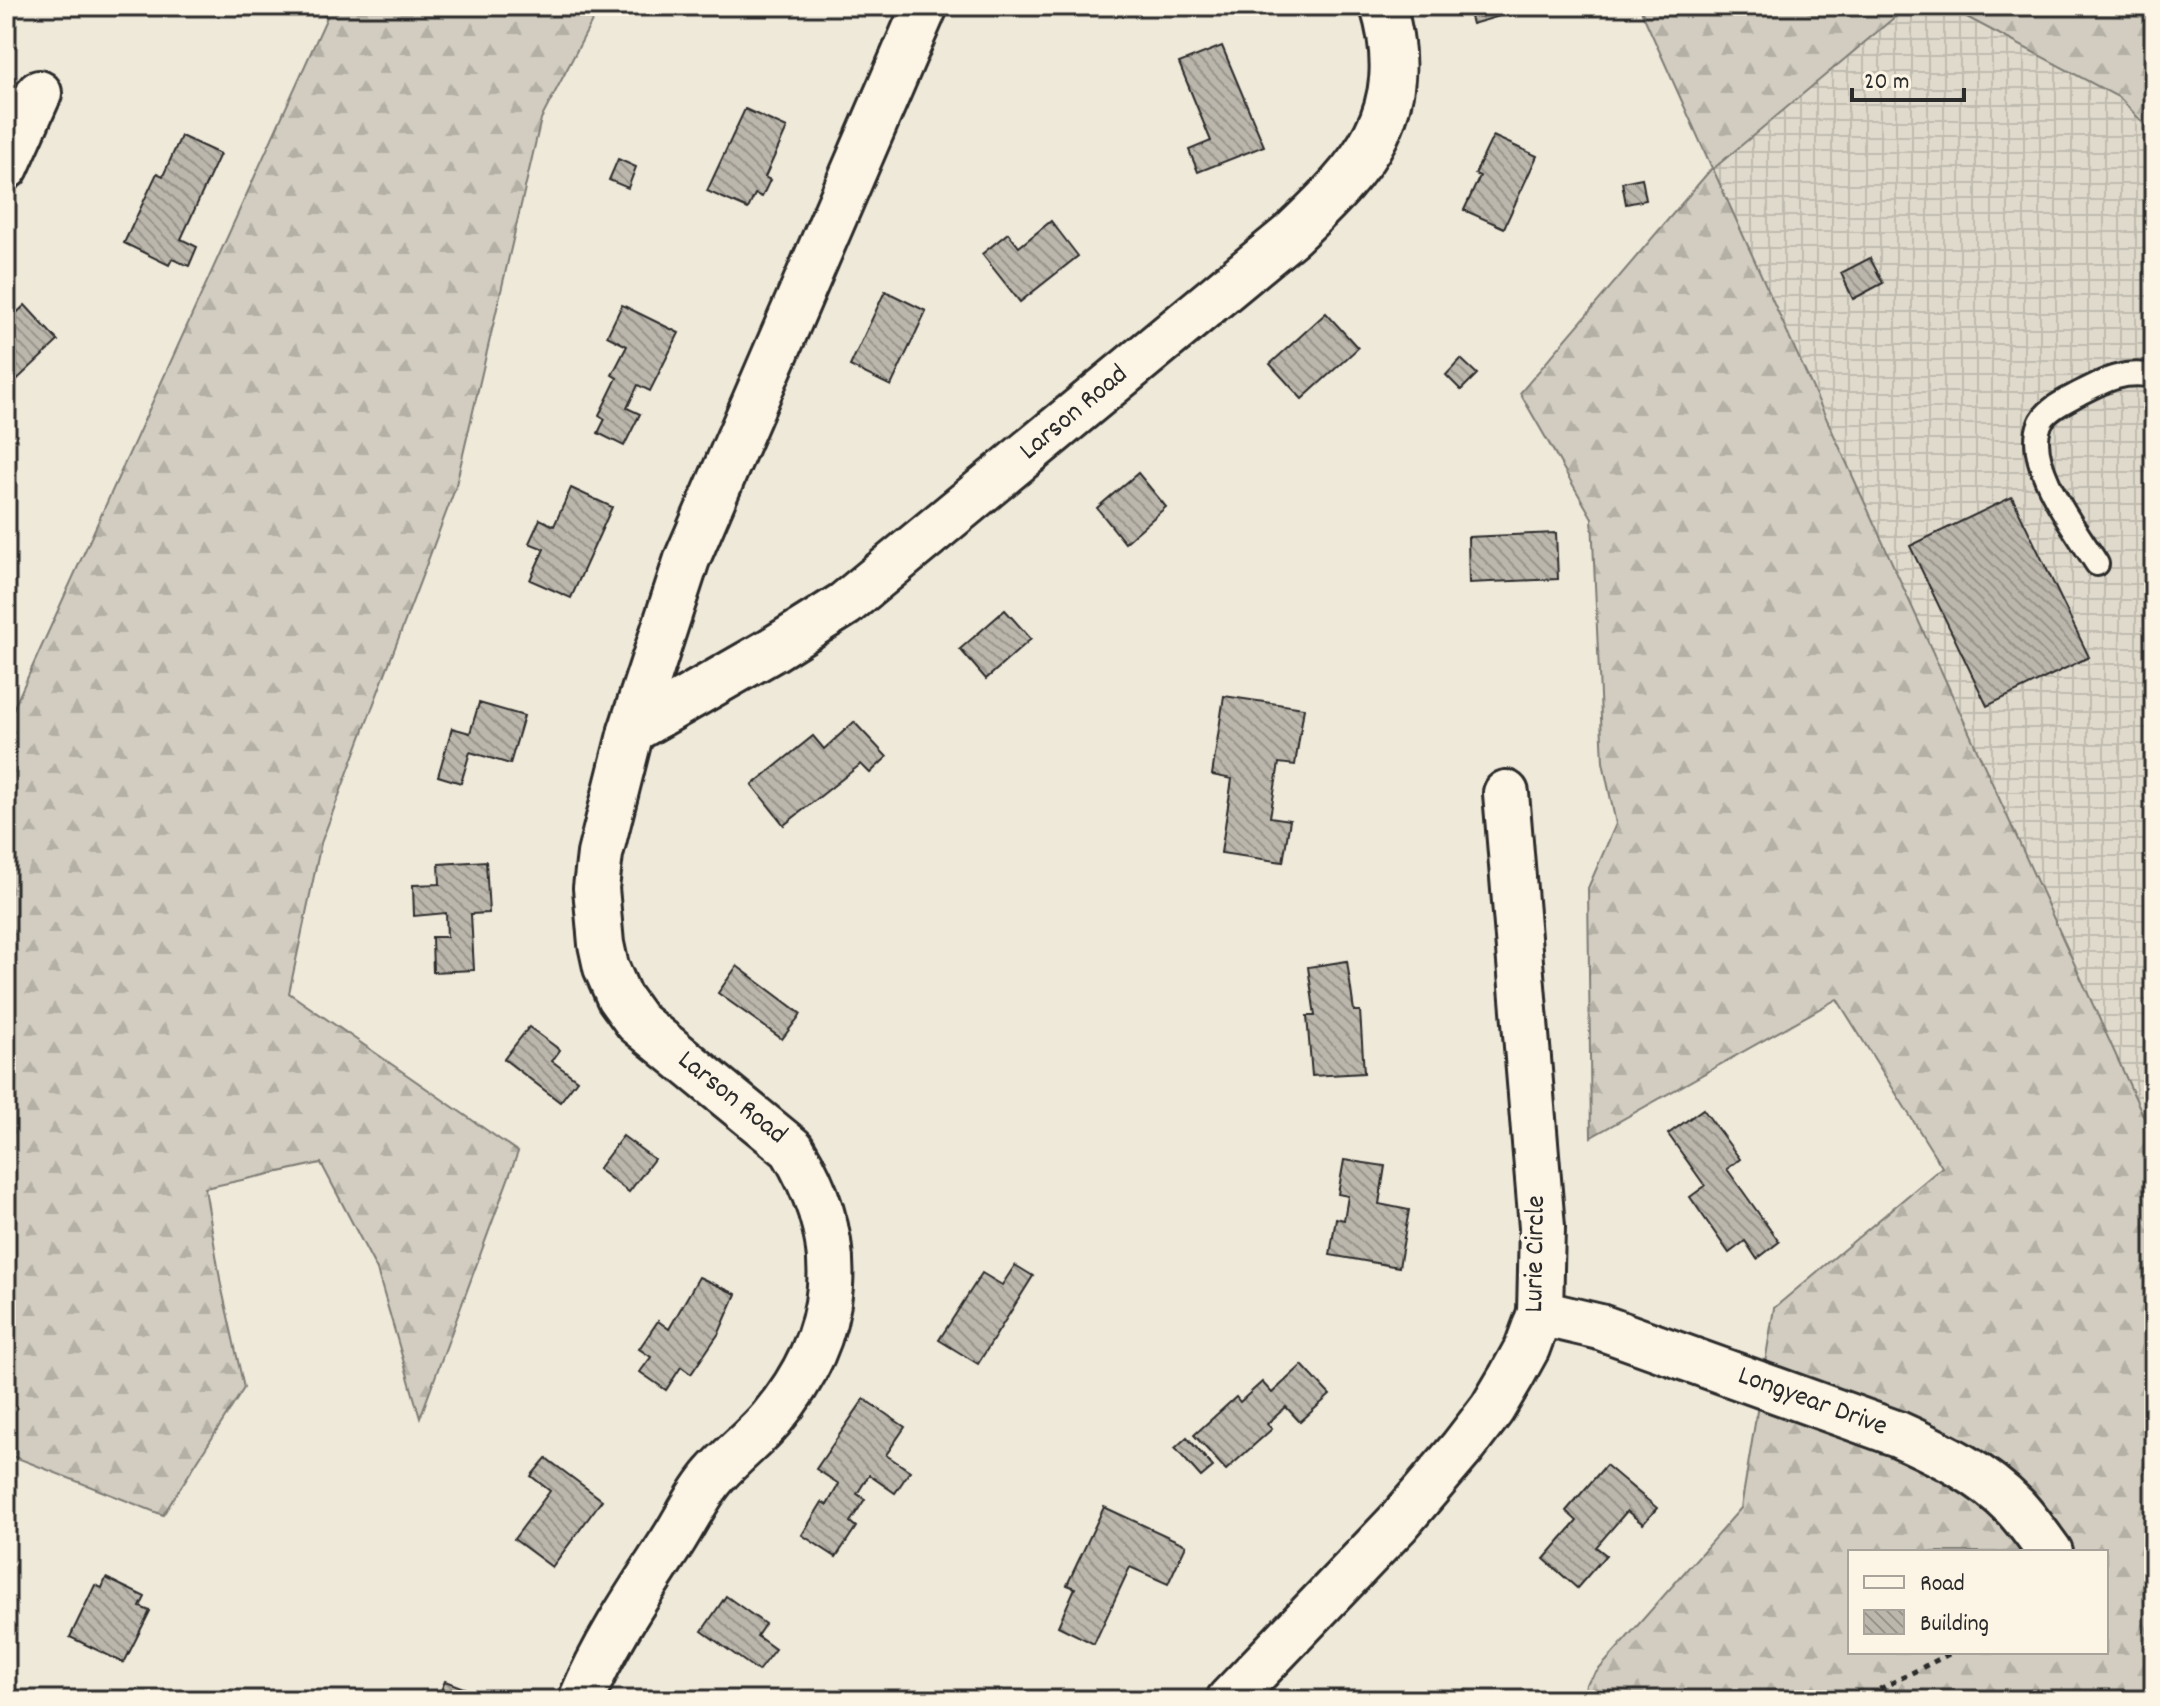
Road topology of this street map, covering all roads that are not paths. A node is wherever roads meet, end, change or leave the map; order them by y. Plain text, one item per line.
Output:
1 (925, 6) edge
2 (1383, 6) edge
3 (39, 93) dead end
4 (6, 167) edge
5 (2154, 376) edge
6 (2097, 564) dead end
7 (631, 731) junction
8 (1506, 793) dead end
9 (1540, 1313) junction
10 (2048, 1550) edge
11 (581, 1700) edge
12 (1229, 1700) edge

1 - 7 street, Larson Road
2 - 7 street, Larson Road
3 - 4 street
5 - 6 lane
7 - 11 street, Larson Road
8 - 9 street, Lurie Circle
9 - 10 street, Longyear Drive
9 - 12 street, Lurie Circle

